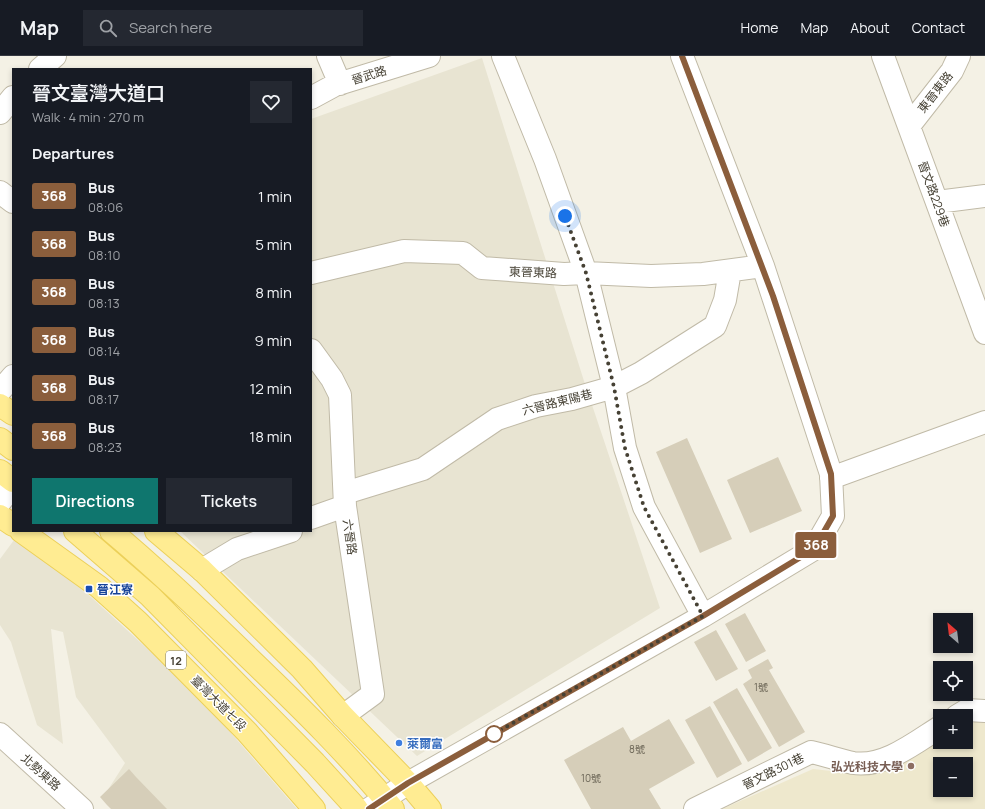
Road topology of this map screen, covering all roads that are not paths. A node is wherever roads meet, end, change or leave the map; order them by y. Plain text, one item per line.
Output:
1 (55, 56) edge
2 (328, 56) edge
3 (429, 56) edge
4 (504, 56) edge
5 (883, 56) edge
6 (959, 56) edge
7 (687, 58) edge
8 (41, 68) edge
9 (340, 84) junction
10 (12, 98) edge
11 (312, 98) edge
12 (0, 113) edge
13 (908, 126) junction
14 (0, 192) edge
15 (985, 196) edge
16 (12, 201) edge
17 (937, 202) junction
18 (763, 266) junction
19 (730, 271) junction
20 (312, 273) edge
21 (586, 273) junction
22 (985, 333) edge
23 (312, 351) edge
24 (12, 377) edge
25 (614, 387) junction
26 (0, 391) edge
27 (0, 405) edge
28 (12, 413) edge
29 (985, 422) edge
30 (0, 439) edge
31 (12, 448) edge
32 (0, 472) edge
33 (831, 478) junction
34 (12, 480) edge
35 (12, 487) edge
36 (345, 499) junction
37 (0, 502) edge
38 (0, 516) edge
39 (312, 517) edge
40 (12, 524) edge
41 (22, 532) edge
42 (76, 532) edge
43 (112, 532) edge
44 (157, 532) edge
45 (288, 532) edge
46 (202, 570) junction
47 (703, 616) junction
48 (343, 716) junction
49 (933, 731) edge
50 (0, 734) edge
51 (408, 783) junction
52 (382, 805) edge
53 (82, 809) edge
54 (314, 809) edge
55 (357, 809) edge
56 (430, 809) edge
57 (695, 809) edge

1 - 8 street
2 - 9 street
3 - 9 street, 晉武路
4 - 21 street
5 - 13 street, 晉文路229巷
6 - 13 street, 東晉東路
7 - 18 street
9 - 11 street, 晉武路
10 - 12 street
13 - 17 street, 晉文路229巷
14 - 16 street
15 - 17 street
17 - 22 street, 晉文路229巷
18 - 19 street, 東晉東路
18 - 33 street
19 - 21 street, 東晉東路
19 - 25 street, 六晉路東陽巷
20 - 21 street, 東晉東路
21 - 25 street
23 - 36 street, 六晉路
24 - 26 street
25 - 36 street, 六晉路東陽巷
25 - 47 street
27 - 28 main road
29 - 33 street
30 - 31 main road
32 - 34 main road
33 - 47 street
35 - 37 street
36 - 39 street, 六晉路東陽巷
36 - 48 street, 六晉路
38 - 40 main road
41 - 54 main road, 臺灣大道七段 / 12
42 - 55 main road, 12
43 - 52 main road
44 - 46 main road
45 - 46 street
46 - 48 main road
47 - 51 street
48 - 51 main road
49 - 57 street, 晉文路301巷
50 - 53 street, 北勢東路
51 - 52 street
51 - 56 main road

